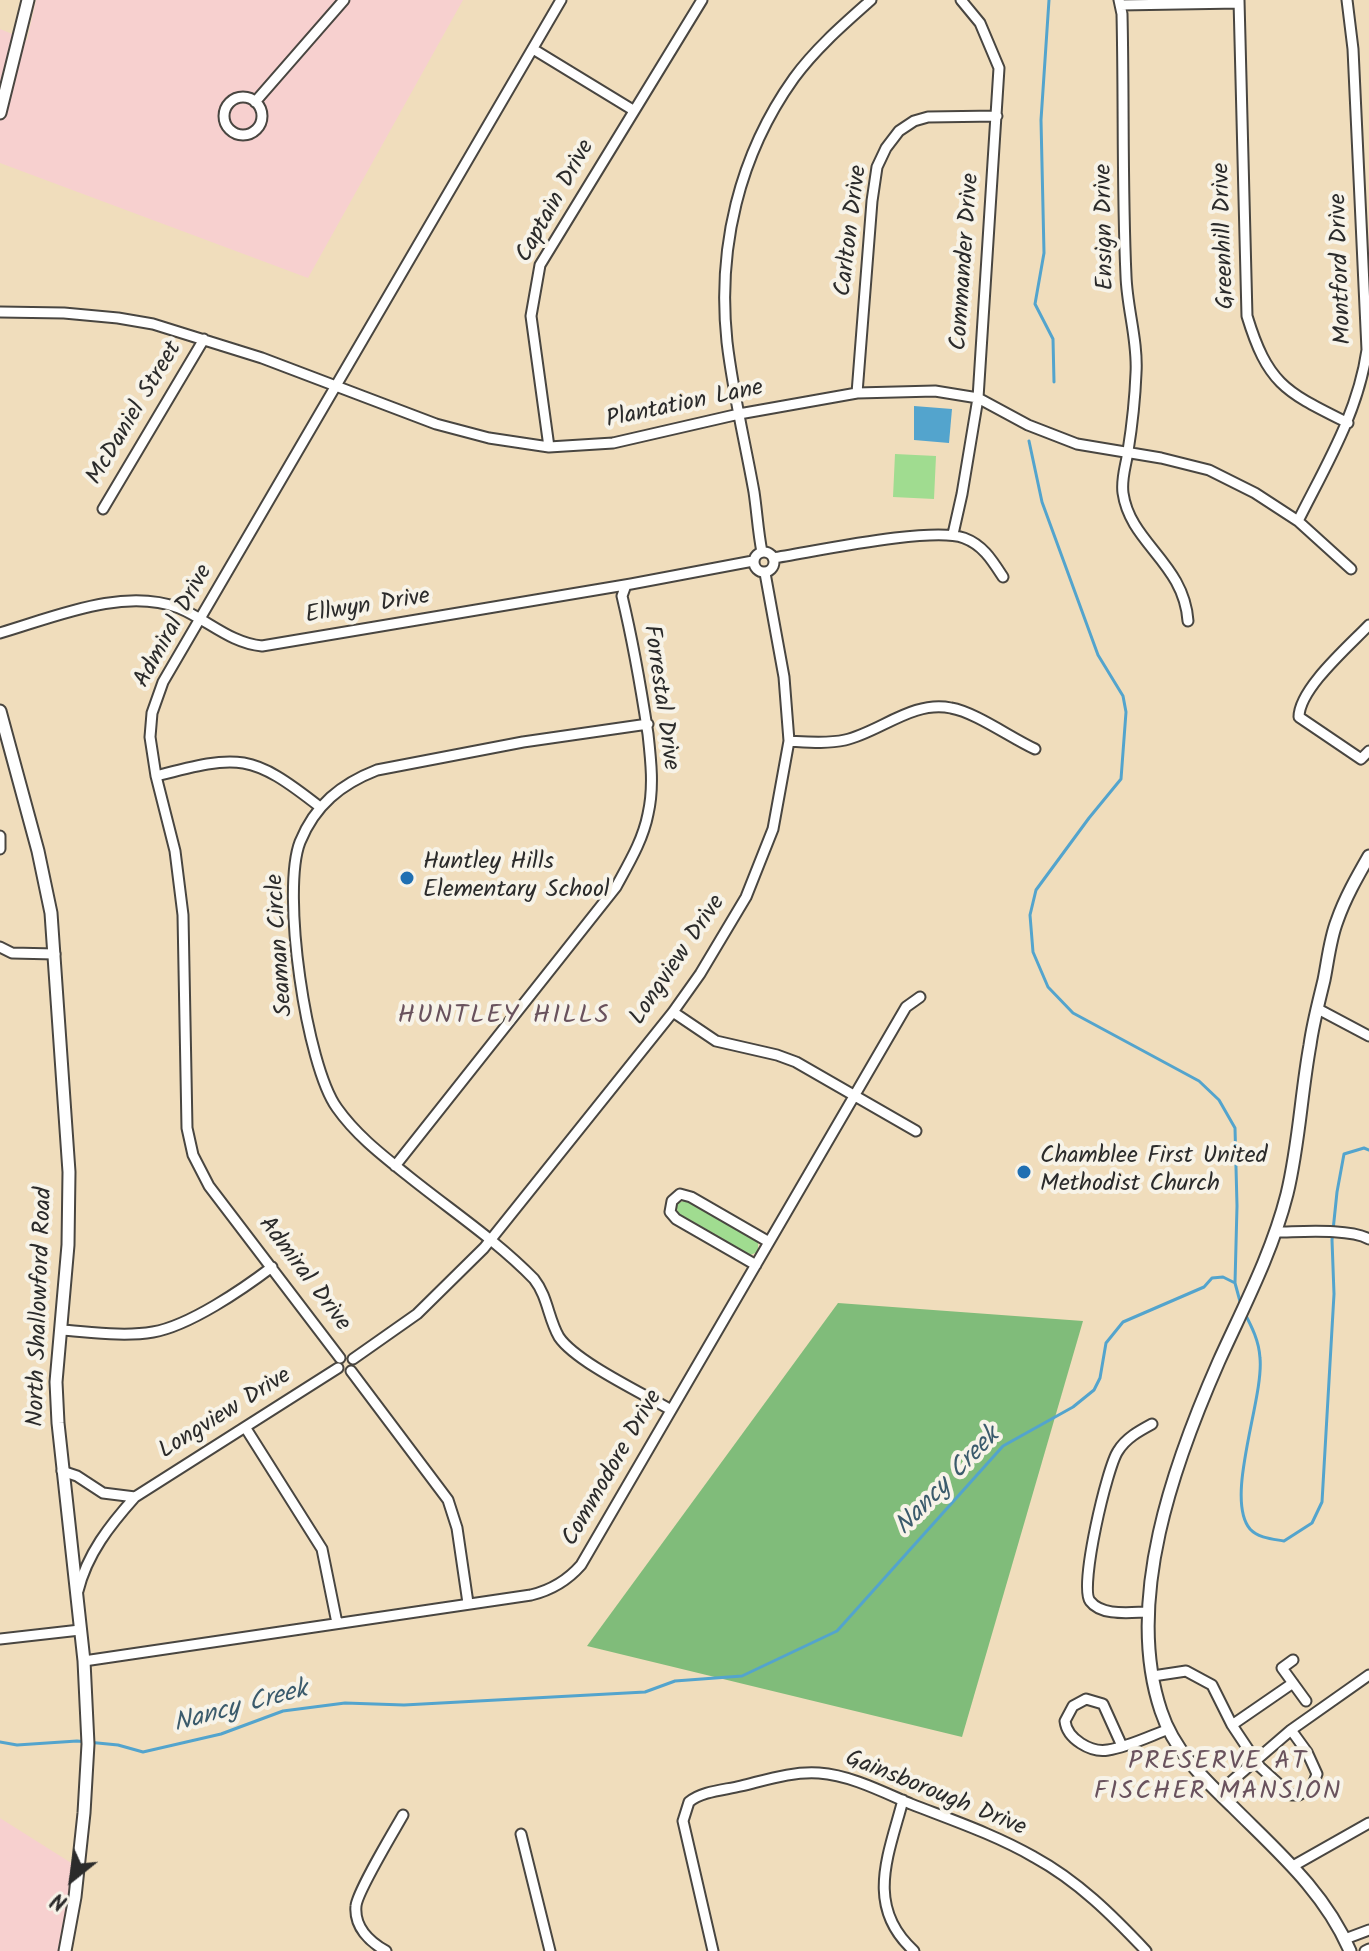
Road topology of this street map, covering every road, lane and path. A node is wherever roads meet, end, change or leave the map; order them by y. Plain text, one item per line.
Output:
1 (28, 0) edge
2 (344, 0) edge
3 (561, 0) edge
4 (702, 0) edge
5 (871, 0) edge
6 (961, 0) edge
7 (1347, 0) edge
8 (1120, 2) edge
9 (1239, 2) edge
10 (533, 49) junction
11 (255, 102) junction
12 (633, 110) junction
13 (0, 113) edge
14 (997, 116) junction
15 (0, 312) edge
16 (204, 339) junction
17 (335, 386) junction
18 (857, 393) junction
19 (978, 398) junction
20 (739, 414) junction
21 (1348, 423) junction
22 (549, 447) junction
23 (1128, 453) junction
24 (103, 509) dead end
25 (1298, 521) junction
26 (953, 534) junction
27 (762, 552) junction
28 (773, 558) junction
29 (753, 561) junction
30 (1351, 569) dead end
31 (765, 573) junction
32 (1003, 577) dead end
33 (626, 585) junction
34 (200, 620) junction
35 (1188, 621) dead end
36 (1369, 625) edge
37 (0, 633) edge
38 (0, 714) edge
39 (648, 724) junction
40 (789, 741) junction
41 (1035, 749) dead end
42 (1369, 751) edge
43 (1361, 759) junction
44 (1369, 767) edge
45 (156, 776) junction
46 (320, 807) junction
47 (0, 836) edge
48 (0, 849) edge
49 (1369, 856) edge
50 (0, 947) edge
51 (55, 954) junction
52 (920, 997) dead end
53 (1318, 1009) junction
54 (673, 1012) junction
55 (1369, 1036) edge
56 (855, 1095) junction
57 (916, 1131) dead end
58 (395, 1166) junction
59 (1276, 1232) junction
60 (1369, 1239) edge
61 (490, 1241) junction
62 (769, 1242) junction
63 (756, 1265) junction
64 (272, 1267) junction
65 (61, 1330) junction
66 (353, 1359) junction
67 (339, 1363) junction
68 (351, 1371) junction
69 (671, 1410) junction
70 (1152, 1424) dead end
71 (245, 1427) junction
72 (62, 1471) junction
73 (135, 1497) junction
74 (77, 1594) junction
75 (468, 1603) junction
76 (1149, 1612) junction
77 (337, 1623) junction
78 (80, 1630) junction
79 (0, 1639) edge
80 (1293, 1660) dead end
81 (84, 1661) junction
82 (1369, 1675) edge
83 (1153, 1676) junction
84 (1293, 1683) junction
85 (1306, 1701) dead end
86 (1232, 1725) junction
87 (1169, 1729) junction
88 (1291, 1730) junction
89 (1122, 1746) junction
90 (1255, 1761) junction
91 (1218, 1793) junction
92 (903, 1800) junction
93 (403, 1815) dead end
94 (1369, 1823) edge
95 (521, 1834) dead end
96 (1293, 1866) junction
97 (1369, 1930) edge
98 (1345, 1939) junction
99 (65, 1951) edge
100 (386, 1951) edge
101 (550, 1951) edge
102 (713, 1951) edge
103 (914, 1951) edge
104 (1146, 1951) edge
105 (1350, 1951) edge

1 - 13 street
2 - 11 street
3 - 10 street, Admiral Drive
4 - 12 street, Captain Drive
5 - 20 street
6 - 14 street, Commander Drive
7 - 21 street, Montford Drive
8 - 9 street
8 - 23 street, Ensign Drive
9 - 21 street, Greenhill Drive
10 - 12 street
10 - 17 street, Admiral Drive
11 - 11 street
12 - 22 street, Captain Drive
14 - 18 street, Carlton Drive
14 - 19 street, Commander Drive
15 - 16 street, Plantation Lane
16 - 17 street, Plantation Lane
16 - 24 street, McDaniel Street
17 - 22 street, Plantation Lane
17 - 34 street, Admiral Drive
18 - 19 street, Plantation Lane
18 - 20 street, Plantation Lane
19 - 23 street, Plantation Lane
19 - 26 street, Commander Drive
20 - 22 street, Plantation Lane
20 - 27 street
21 - 25 street, Montford Drive
23 - 25 street, Plantation Lane
23 - 35 street, Ensign Drive
25 - 30 street, Plantation Lane
26 - 28 street
26 - 32 street
27 - 28 street
27 - 29 street
28 - 31 street
29 - 31 street
29 - 33 street, Ellwyn Drive
31 - 40 street, Longview Drive
33 - 34 street, Ellwyn Drive
33 - 39 street, Forrestal Drive
34 - 37 street, Ellwyn Drive
34 - 45 street, Admiral Drive
36 - 43 street
38 - 51 street, North Shallowford Road
39 - 46 street, Seaman Circle
39 - 58 street, Forrestal Drive
40 - 41 street
40 - 54 street, Longview Drive
42 - 43 street
43 - 44 street
45 - 46 street
45 - 64 street, Admiral Drive
46 - 58 street, Seaman Circle
47 - 48 street
49 - 53 street
50 - 51 street
51 - 65 street, North Shallowford Road
52 - 56 street, Commodore Drive
53 - 55 street
53 - 59 street
54 - 56 street
54 - 61 street, Longview Drive
56 - 57 street
56 - 62 street, Commodore Drive
58 - 61 street, Seaman Circle
59 - 60 street
59 - 76 street
61 - 66 street, Longview Drive
61 - 69 street, Seaman Circle
62 - 63 street, Commodore Drive
62 - 63 street
63 - 69 street, Commodore Drive
64 - 65 street
64 - 67 street, Admiral Drive
65 - 72 street, North Shallowford Road
66 - 67 street
66 - 68 street
67 - 68 street
67 - 71 street, Longview Drive
68 - 75 street
69 - 75 street, Commodore Drive
70 - 76 street
71 - 73 street, Longview Drive
71 - 77 street
72 - 73 street
72 - 74 street, North Shallowford Road
73 - 74 street, Longview Drive
74 - 78 street, North Shallowford Road
75 - 77 street, Commodore Drive
76 - 83 street
77 - 81 street, Commodore Drive
78 - 79 street
78 - 81 street, North Shallowford Road
80 - 84 street
81 - 99 street, North Shallowford Road
82 - 88 street
83 - 86 street
83 - 87 street
84 - 85 street
84 - 86 street
86 - 90 street
87 - 89 street
87 - 91 street
88 - 90 street
88 - 90 street
89 - 89 street
90 - 91 street
91 - 96 street
92 - 102 street, Gainsborough Drive
92 - 103 street
92 - 104 street, Gainsborough Drive
93 - 100 street
94 - 96 street
95 - 101 street
96 - 98 street
97 - 98 street
98 - 105 street

